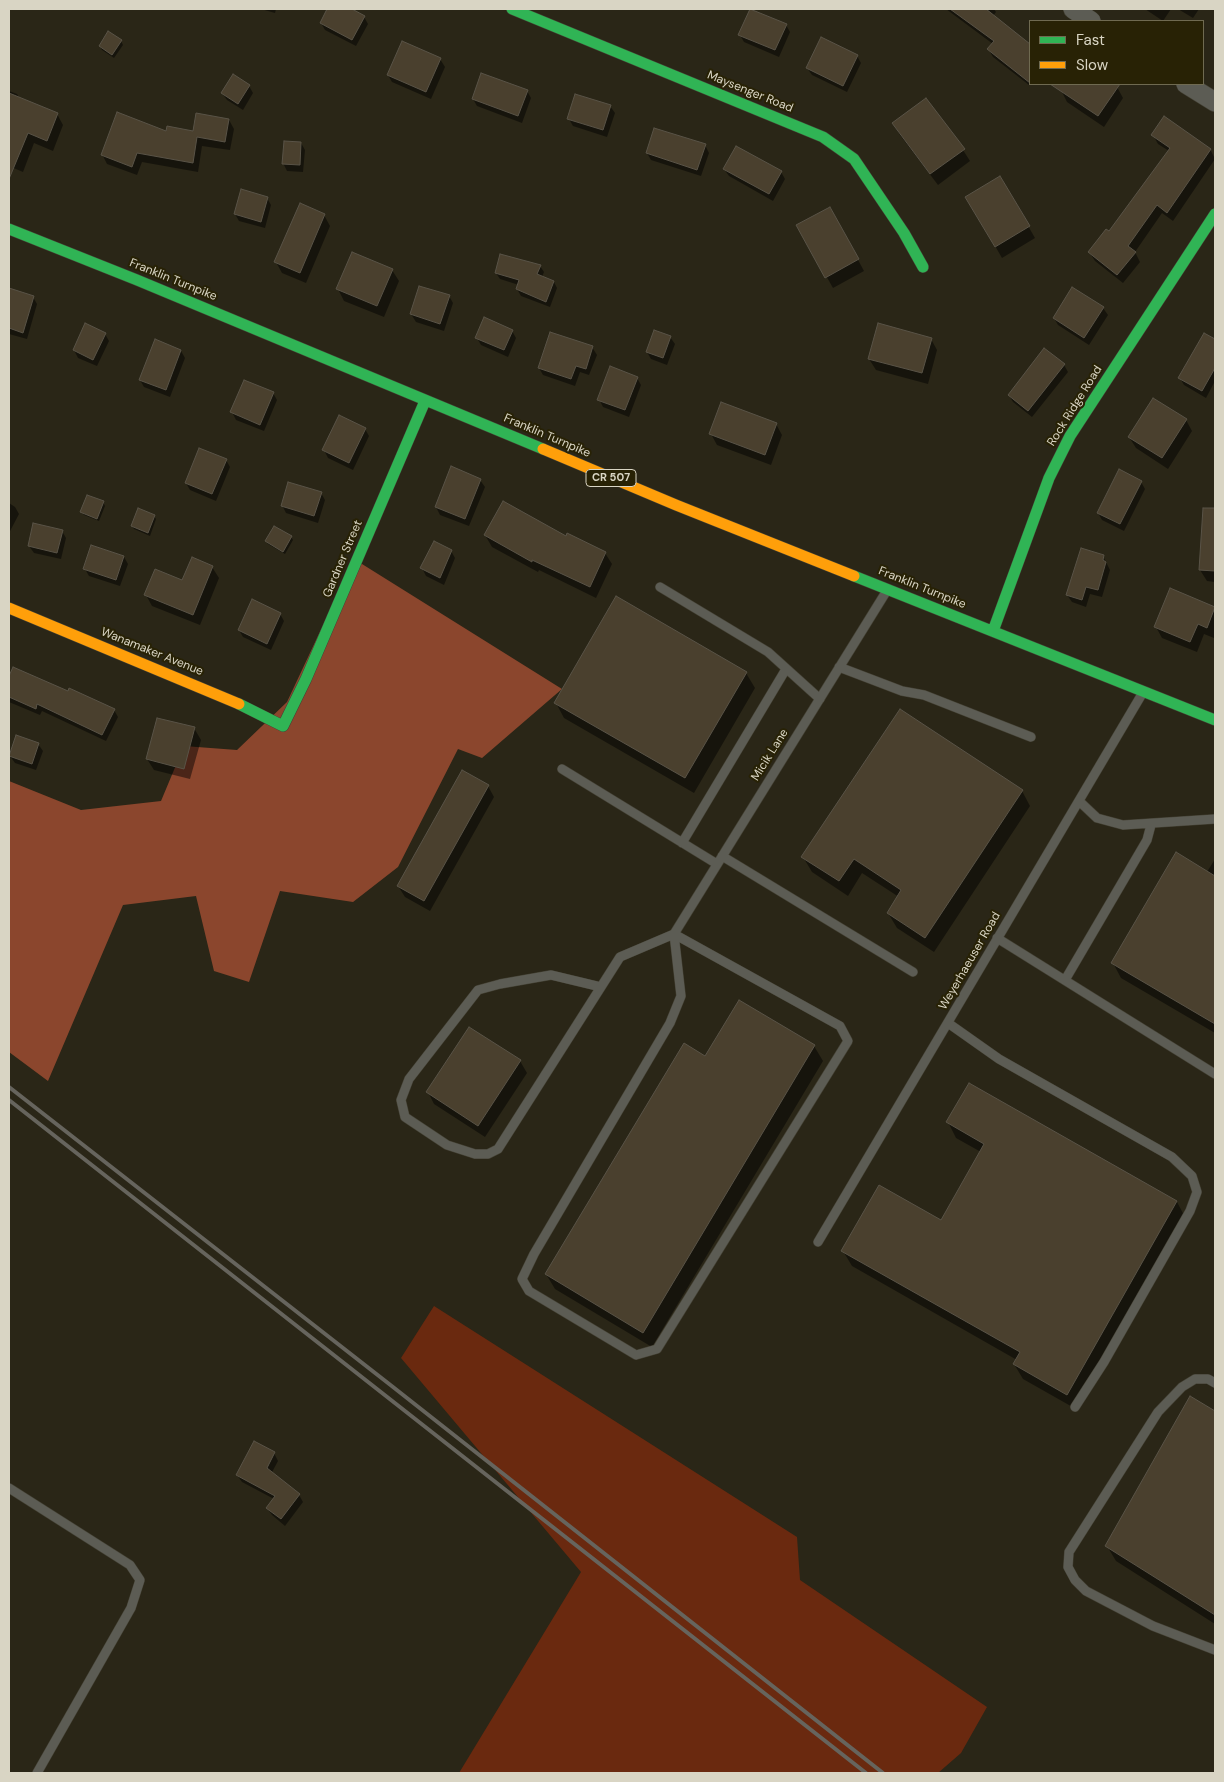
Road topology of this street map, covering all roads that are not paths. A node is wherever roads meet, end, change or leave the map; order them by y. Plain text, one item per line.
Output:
1 (512, 9) edge
2 (1073, 9) edge
3 (1090, 20) edge
4 (1188, 85) edge
5 (1215, 102) edge
6 (1215, 214) edge
7 (9, 229) edge
8 (923, 267) dead end
9 (425, 401) junction
10 (660, 587) dead end
11 (888, 590) junction
12 (9, 608) edge
13 (993, 631) junction
14 (840, 668) junction
15 (786, 669) junction
16 (1144, 691) junction
17 (820, 698) junction
18 (1214, 717) edge
19 (283, 726) joint
20 (1031, 737) dead end
21 (562, 769) dead end
22 (1079, 801) junction
23 (1215, 819) edge
24 (1151, 824) junction
25 (682, 843) junction
26 (720, 860) junction
27 (674, 934) junction
28 (997, 938) junction
29 (913, 972) dead end
30 (1065, 980) junction
31 (601, 987) junction
32 (948, 1023) junction
33 (1215, 1074) edge
34 (818, 1242) dead end
35 (1215, 1383) edge
36 (1075, 1407) dead end
37 (9, 1488) edge
38 (1215, 1650) edge
39 (37, 1773) edge

1 - 8 street, Maysenger Road
2 - 3 street
4 - 5 street
6 - 13 street, Rock Ridge Road
7 - 9 street, Franklin Turnpike / CR 507
9 - 11 street, Franklin Turnpike / CR 507
9 - 19 street, Gardner Street
10 - 15 lane
11 - 13 street, Franklin Turnpike / CR 507
11 - 14 lane, Micik Lane
12 - 19 street, Wanamaker Avenue
13 - 16 street, Franklin Turnpike / CR 507
14 - 17 lane, Micik Lane
14 - 20 lane
15 - 17 lane
15 - 25 lane
16 - 18 street, Franklin Turnpike / CR 507
16 - 22 lane, Weyerhaeuser Road
17 - 26 lane, Micik Lane
21 - 25 lane
22 - 24 lane
22 - 28 lane, Weyerhaeuser Road
23 - 24 lane
24 - 30 lane
25 - 26 lane
26 - 27 lane, Micik Lane
26 - 29 lane
27 - 27 lane
27 - 31 lane
28 - 30 lane
28 - 32 lane, Weyerhaeuser Road
30 - 33 lane
31 - 31 lane
32 - 34 lane, Weyerhaeuser Road
32 - 36 lane
35 - 38 lane
37 - 39 lane

